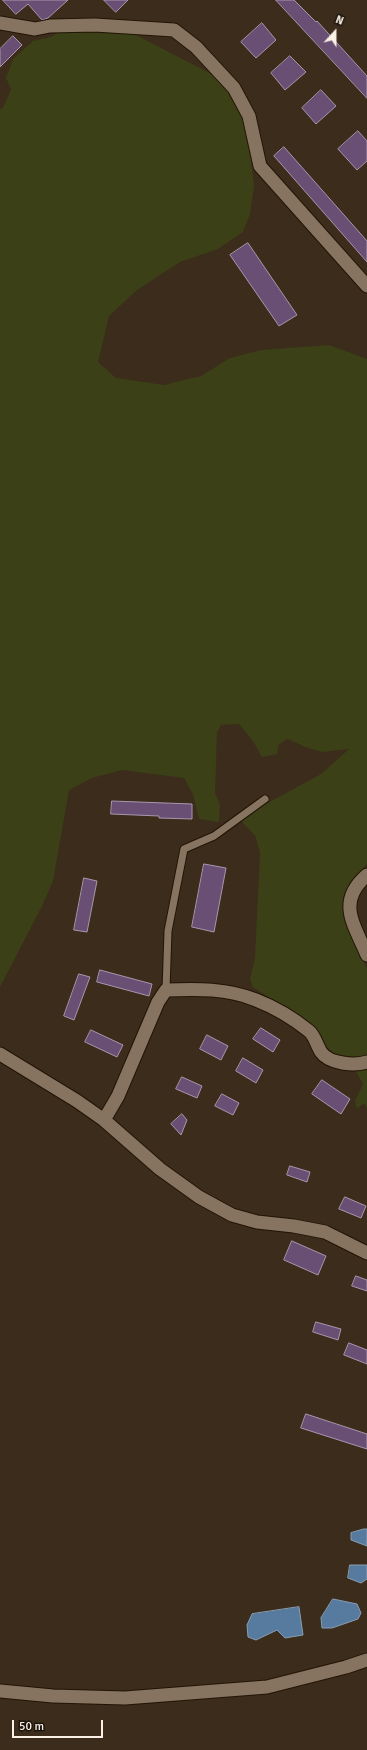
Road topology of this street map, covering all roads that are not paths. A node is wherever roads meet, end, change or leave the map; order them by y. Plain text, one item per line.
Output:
1 (0, 22) edge
2 (367, 286) edge
3 (265, 799) dead end
4 (367, 875) edge
5 (367, 955) edge
6 (166, 990) junction
7 (0, 1054) edge
8 (367, 1062) edge
9 (104, 1120) junction
10 (367, 1253) edge
11 (367, 1660) edge
12 (0, 1691) edge

1 - 2 street
3 - 6 lane
4 - 5 street
6 - 8 street
6 - 9 street
7 - 9 street
9 - 10 street
11 - 12 street

